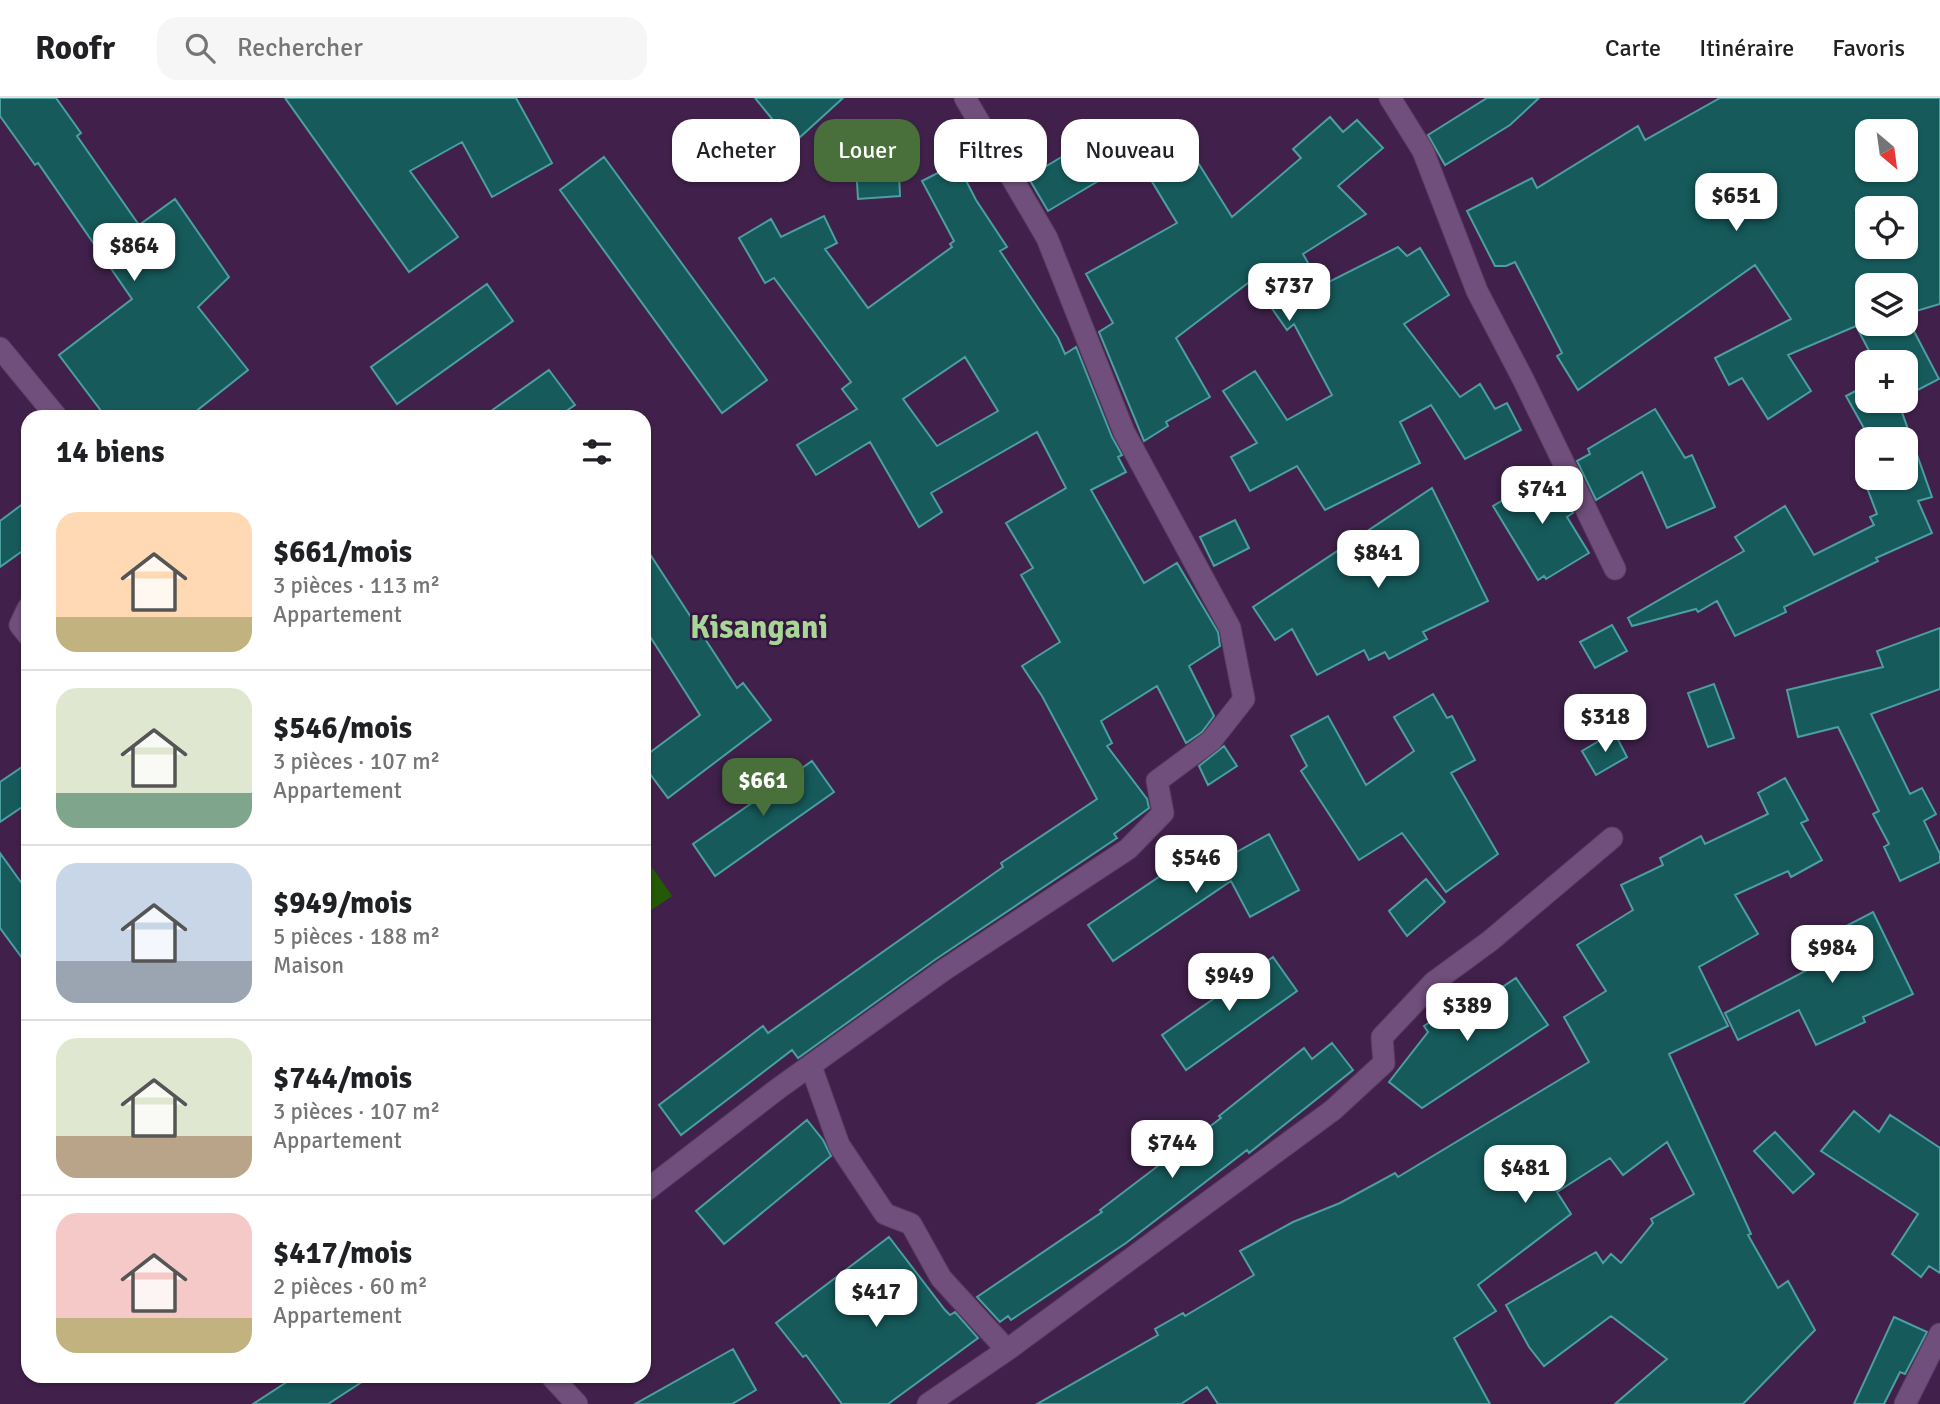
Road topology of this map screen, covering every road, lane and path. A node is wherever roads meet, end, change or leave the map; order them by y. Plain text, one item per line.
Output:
1 (965, 98) edge
2 (1390, 98) edge
3 (0, 348) edge
4 (51, 410) edge
5 (1615, 569) dead end
6 (1612, 838) dead end
7 (811, 1066) junction
8 (651, 1187) edge
9 (1940, 1334) edge
10 (1007, 1350) junction
11 (558, 1383) edge
12 (577, 1404) edge
13 (928, 1404) edge
14 (1905, 1404) edge

1 - 7 street
2 - 5 street
3 - 4 street
6 - 10 street
7 - 8 street
7 - 10 street
9 - 14 street
10 - 13 street
11 - 12 street

